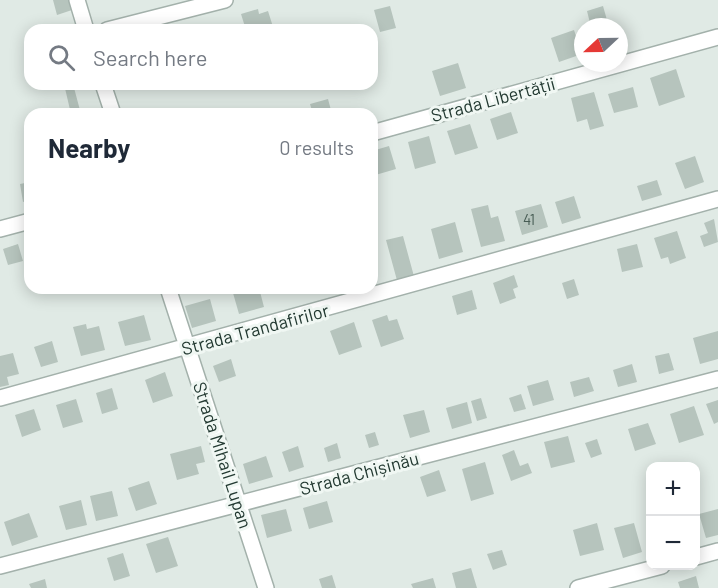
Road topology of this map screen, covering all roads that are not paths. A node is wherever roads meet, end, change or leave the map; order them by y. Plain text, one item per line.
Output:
1 (77, 0) edge
2 (225, 0) edge
3 (84, 24) edge
4 (131, 24) edge
5 (718, 38) edge
6 (105, 90) edge
7 (111, 108) edge
8 (378, 131) edge
9 (718, 199) edge
10 (24, 223) edge
11 (0, 229) edge
12 (170, 294) edge
13 (187, 348) junction
14 (718, 379) edge
15 (0, 398) edge
16 (240, 504) junction
17 (718, 551) edge
18 (700, 556) edge
19 (0, 566) edge
20 (647, 570) edge
21 (266, 588) edge
22 (578, 588) edge

1 - 3 street
2 - 4 street
5 - 8 street, Strada Libertății
6 - 7 street
9 - 13 street, Strada Trandafirilor
10 - 11 street
12 - 13 street, Strada Mihail Lupan
13 - 15 street, Strada Trandafirilor
13 - 16 street, Strada Mihail Lupan
14 - 16 street, Strada Chișinău
16 - 19 street, Strada Chișinău
16 - 21 street, Strada Mihail Lupan
17 - 18 street
20 - 22 street

